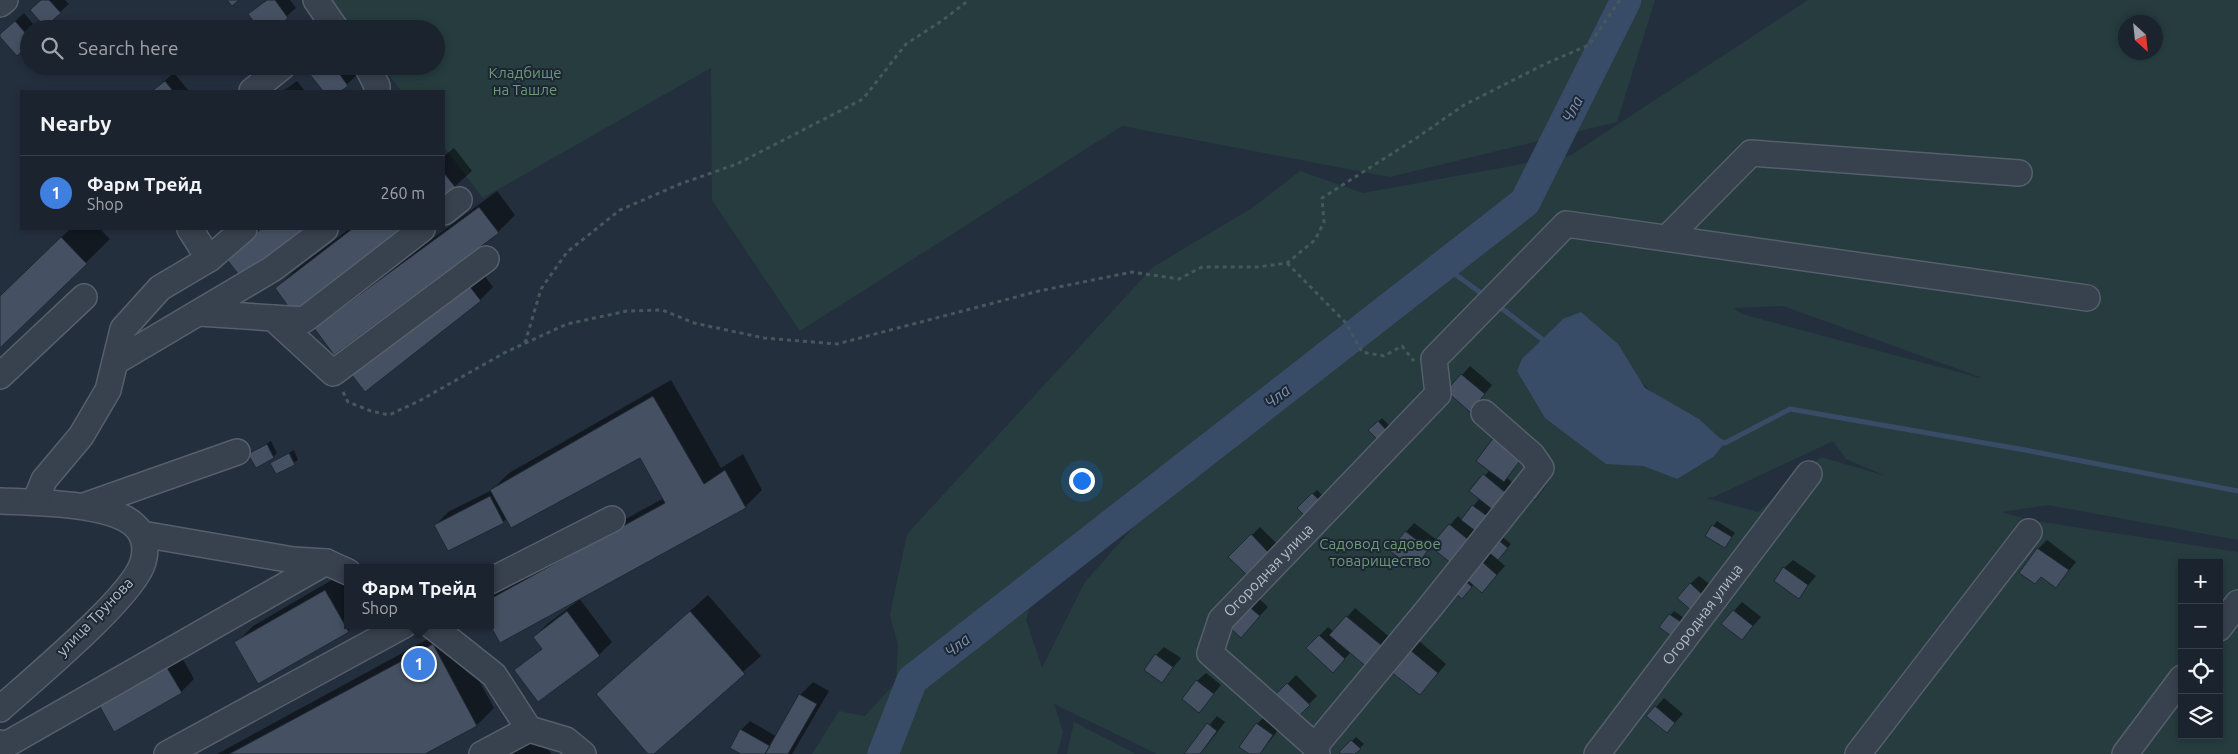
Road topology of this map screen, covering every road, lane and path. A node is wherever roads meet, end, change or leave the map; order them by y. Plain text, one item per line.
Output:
1 (5, 0) edge
2 (970, 0) edge
3 (1620, 0) edge
4 (0, 4) edge
5 (272, 75) edge
6 (372, 75) edge
7 (253, 90) edge
8 (377, 90) edge
9 (2019, 173) dead end
10 (191, 230) edge
11 (243, 230) edge
12 (324, 230) edge
13 (421, 230) edge
14 (1667, 238) junction
15 (209, 259) junction
16 (486, 259) dead end
17 (1288, 263) junction
18 (84, 297) dead end
19 (2087, 298) dead end
20 (199, 313) junction
21 (273, 318) junction
22 (525, 343) junction
23 (115, 362) junction
24 (1414, 362) dead end
25 (333, 373) junction
26 (0, 376) edge
27 (1484, 413) dead end
28 (237, 452) dead end
29 (1809, 474) dead end
30 (0, 501) edge
31 (35, 502) junction
32 (84, 506) junction
33 (612, 519) dead end
34 (2029, 532) dead end
35 (142, 534) junction
36 (337, 567) edge
37 (494, 579) edge
38 (2238, 603) edge
39 (2223, 623) edge
40 (397, 629) edge
41 (436, 629) edge
42 (2178, 683) edge
43 (0, 709) edge
44 (529, 729) junction
45 (3, 748) edge
46 (1316, 750) edge
47 (167, 754) edge
48 (482, 754) edge
49 (583, 754) edge
50 (1596, 754) edge
51 (1858, 754) edge
52 (2125, 754) edge

1 - 4 street
2 - 22 path
3 - 17 path
5 - 7 street
6 - 8 street
9 - 14 street
10 - 15 street
11 - 15 street
12 - 20 street
13 - 21 street
14 - 19 street
14 - 46 street, Огородная улица
15 - 23 street
16 - 25 street
17 - 22 path
17 - 24 path
18 - 26 street
20 - 21 street
20 - 23 street
21 - 25 street
22 - 25 path
23 - 31 street
27 - 46 street, Огородная улица
28 - 32 street
29 - 50 street, Огородная улица
30 - 31 street
31 - 32 street
32 - 35 street
33 - 37 street
34 - 51 street
35 - 36 street
35 - 43 street, улица Трунова
36 - 45 street
38 - 39 street
40 - 47 street
41 - 44 street
42 - 52 street
44 - 48 street
44 - 49 street

